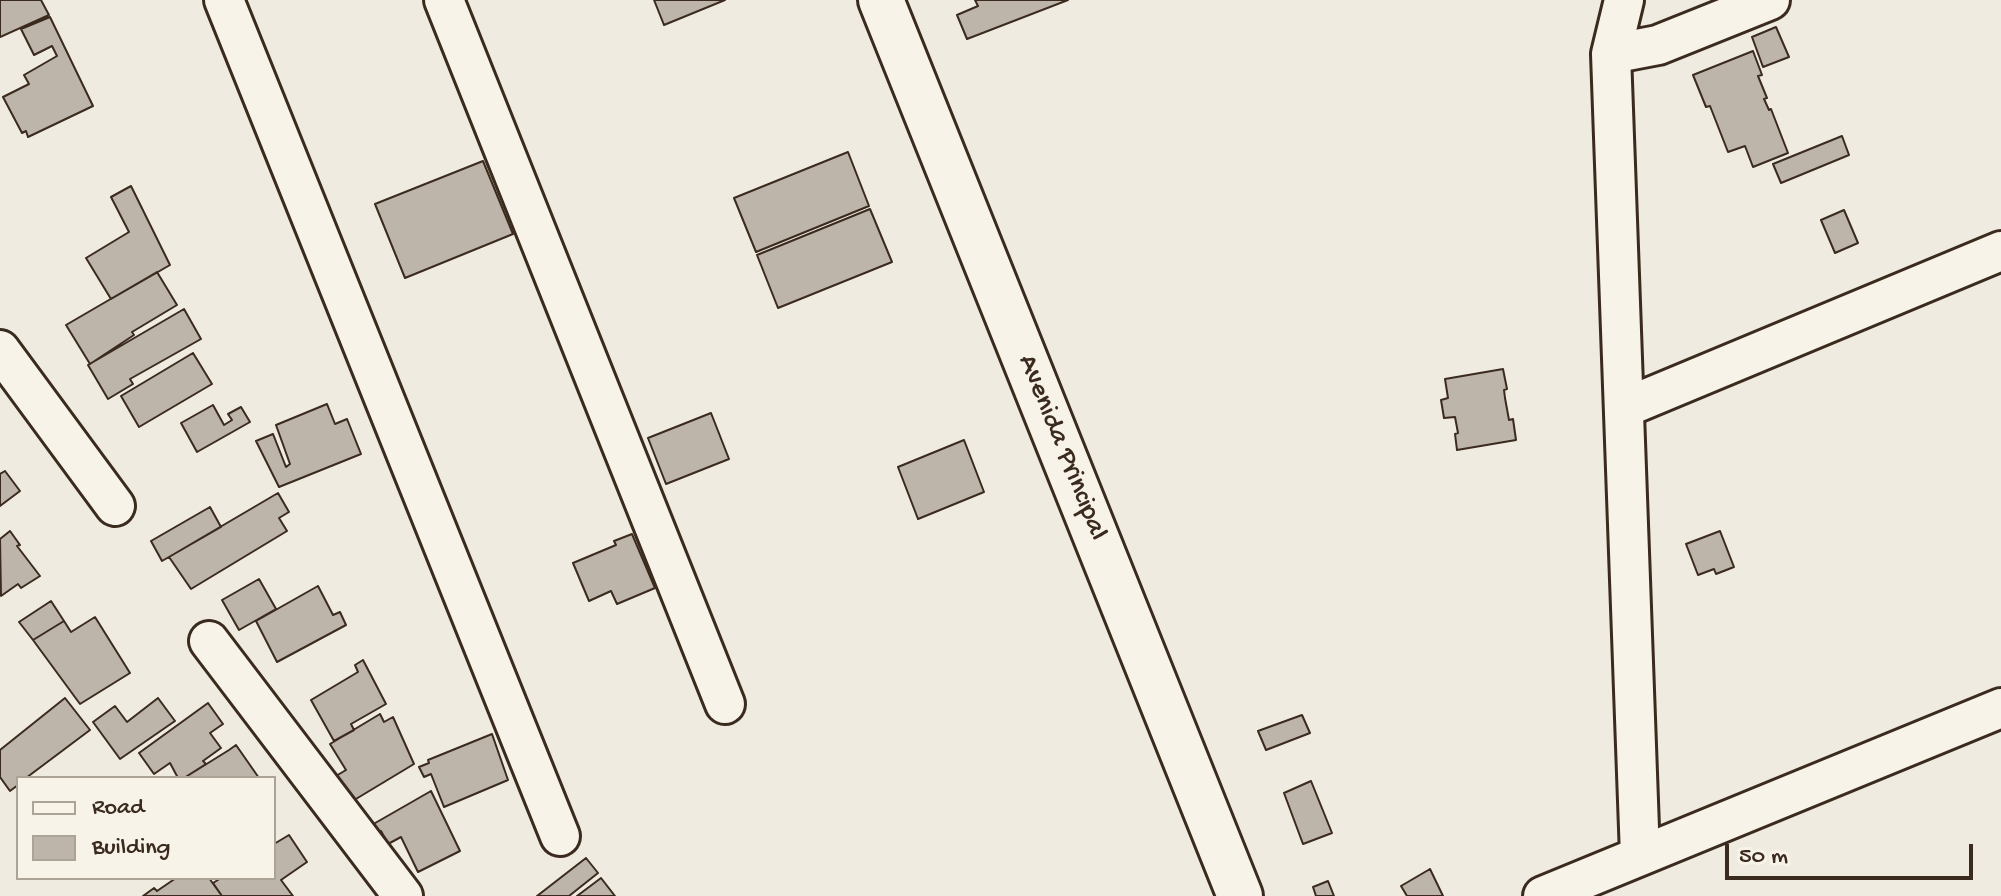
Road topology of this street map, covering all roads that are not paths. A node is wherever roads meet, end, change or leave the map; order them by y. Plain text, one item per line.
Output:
1 (224, 0) edge
2 (444, 0) edge
3 (881, 0) edge
4 (1624, 0) edge
5 (1770, 0) edge
6 (1611, 54) junction
7 (2001, 251) edge
8 (0, 350) edge
9 (1624, 408) junction
10 (115, 506) dead end
11 (209, 641) dead end
12 (725, 704) dead end
13 (2001, 708) edge
14 (560, 836) dead end
15 (1640, 856) junction
16 (403, 896) edge
17 (1240, 896) edge
18 (1543, 896) edge

1 - 14 street
2 - 12 street
3 - 17 street, Avenida Principal
4 - 6 street
5 - 6 street
6 - 9 street
7 - 9 street
8 - 10 street
9 - 15 street
11 - 16 street
13 - 15 street
15 - 18 street

